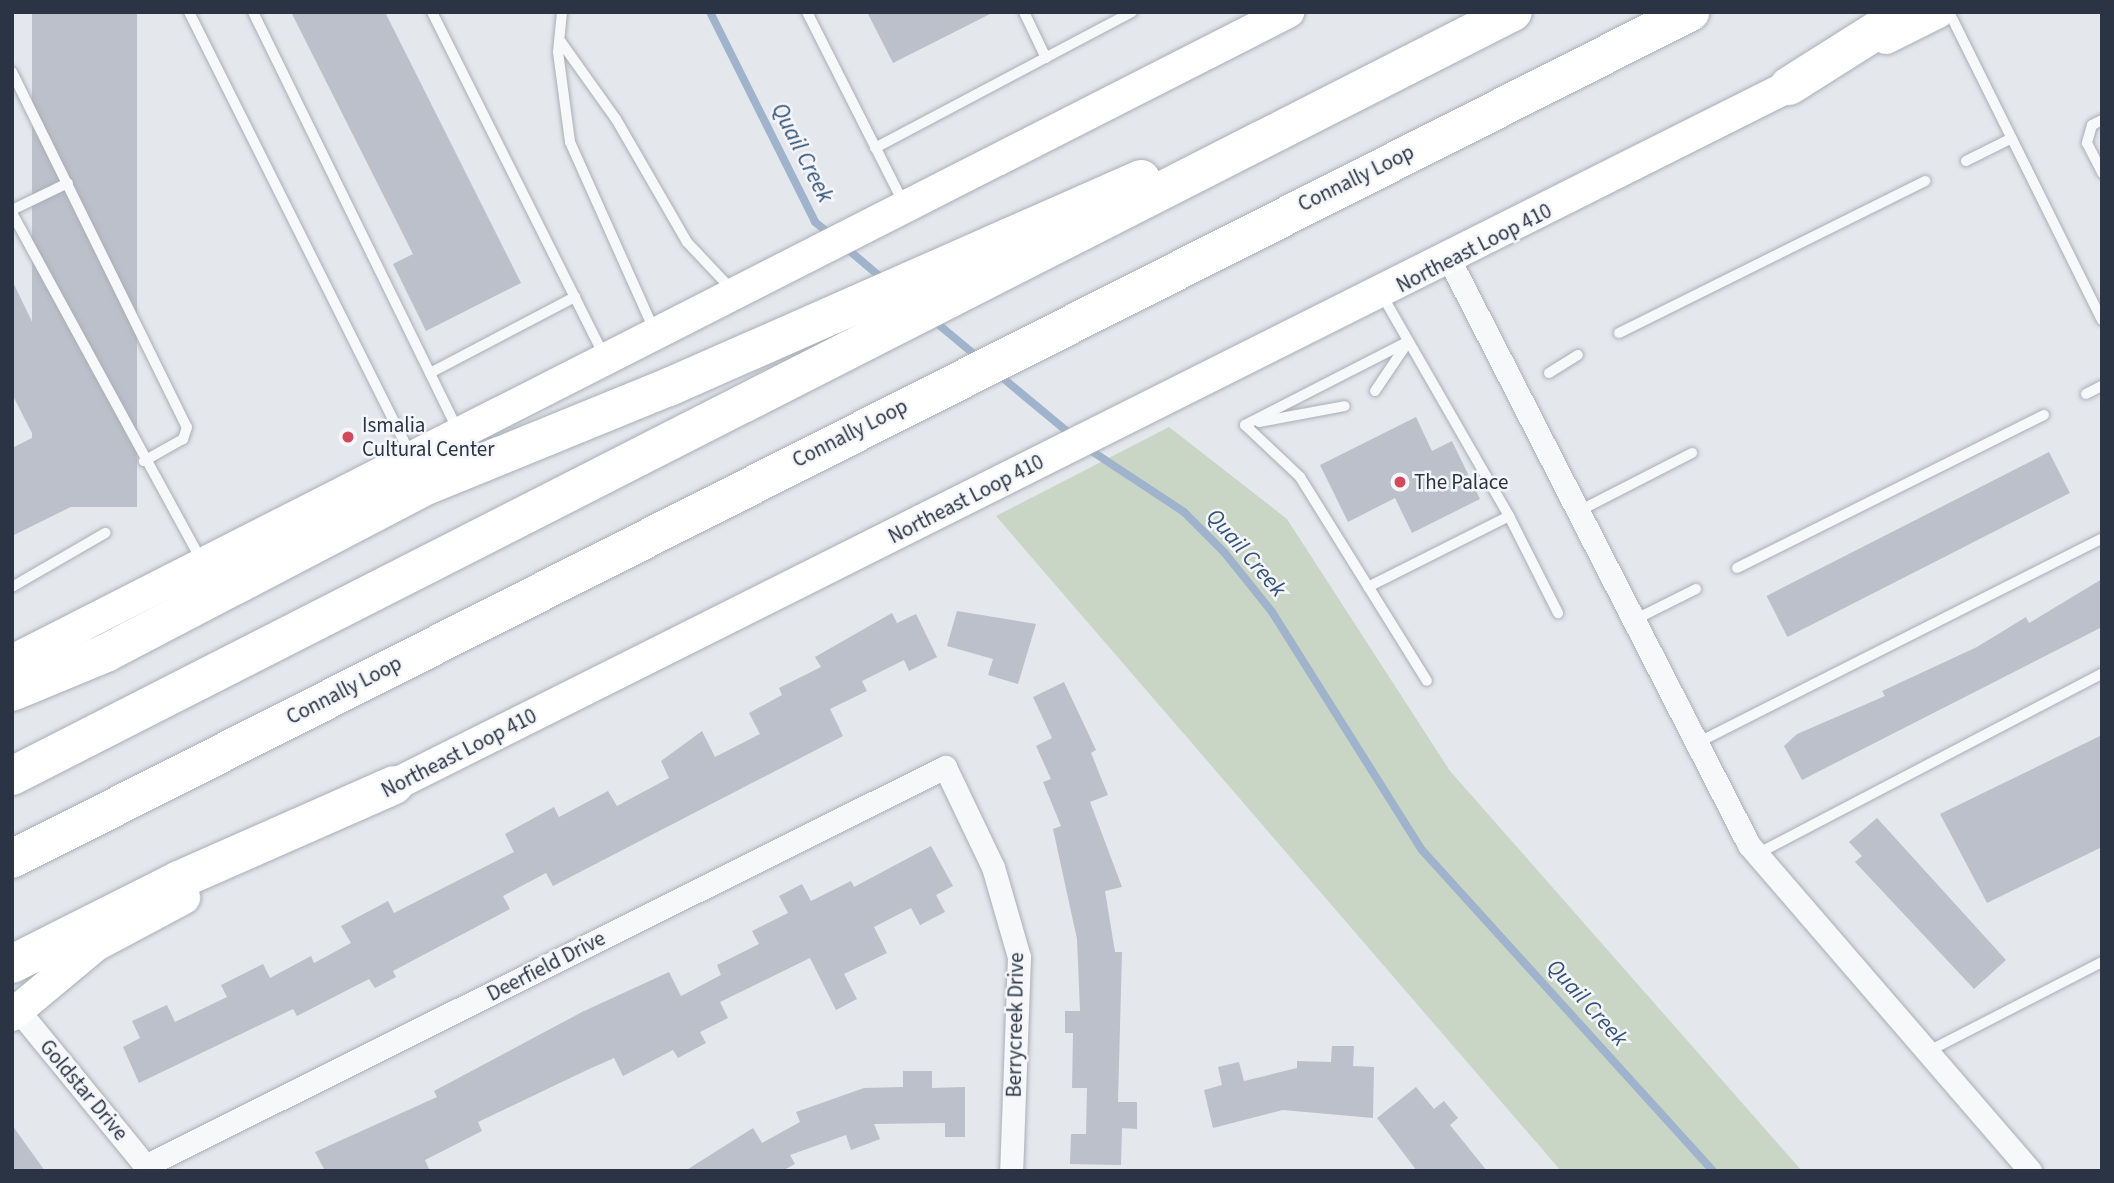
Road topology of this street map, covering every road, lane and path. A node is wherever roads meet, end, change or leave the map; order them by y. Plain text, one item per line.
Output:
1 (189, 12) edge
2 (253, 12) edge
3 (432, 12) edge
4 (562, 12) edge
5 (807, 12) edge
6 (1024, 12) edge
7 (1132, 12) edge
8 (1288, 12) edge
9 (1513, 12) edge
10 (1690, 12) edge
11 (1906, 12) edge
12 (1938, 12) edge
13 (1949, 12) edge
14 (1254, 20) edge
15 (561, 42) junction
16 (1046, 58) junction
17 (12, 72) edge
18 (1789, 86) junction
19 (2102, 120) edge
20 (2012, 138) junction
21 (875, 148) junction
22 (1966, 161) dead end
23 (2102, 173) edge
24 (1925, 181) dead end
25 (68, 183) junction
26 (12, 212) edge
27 (896, 216) junction
28 (1023, 247) junction
29 (1450, 261) junction
30 (736, 293) junction
31 (1382, 295) junction
32 (575, 297) junction
33 (2102, 320) edge
34 (655, 332) junction
35 (1619, 333) dead end
36 (1407, 342) junction
37 (1578, 355) dead end
38 (605, 357) junction
39 (430, 373) junction
40 (1549, 373) dead end
41 (2102, 386) edge
42 (1375, 391) dead end
43 (2086, 394) dead end
44 (1345, 406) dead end
45 (2044, 415) dead end
46 (1245, 425) junction
47 (459, 432) junction
48 (1692, 453) dead end
49 (411, 456) junction
50 (144, 461) junction
51 (1581, 510) junction
52 (1509, 516) junction
53 (105, 533) dead end
54 (2102, 538) edge
55 (204, 563) junction
56 (1737, 568) dead end
57 (12, 587) edge
58 (1368, 587) junction
59 (1696, 589) dead end
60 (1558, 613) dead end
61 (1638, 618) junction
62 (12, 662) edge
63 (2102, 674) edge
64 (1427, 681) dead end
65 (12, 692) edge
66 (1699, 742) junction
67 (945, 767) joint
68 (12, 776) edge
69 (394, 785) junction
70 (1756, 855) junction
71 (12, 859) edge
72 (2102, 962) edge
73 (12, 964) edge
74 (15, 1012) edge
75 (1927, 1053) junction
76 (148, 1168) edge
77 (1011, 1171) edge
78 (2030, 1171) edge

1 - 49 lane
2 - 39 lane
3 - 32 lane
4 - 15 lane
5 - 21 lane
6 - 16 lane
7 - 16 lane
8 - 14 main road
9 - 28 highway
10 - 71 highway, Connally Loop
11 - 18 highway
12 - 18 main road, Northeast Loop 410
13 - 20 lane
14 - 27 main road
15 - 30 lane
15 - 34 lane
16 - 21 lane
17 - 25 lane
18 - 29 main road, Northeast Loop 410
19 - 23 lane
20 - 22 lane
20 - 33 lane
21 - 27 lane
24 - 35 lane
25 - 26 lane
25 - 50 lane
26 - 50 lane
27 - 30 main road
28 - 65 highway
28 - 68 highway
29 - 31 main road, Northeast Loop 410
29 - 51 street
30 - 34 main road
31 - 36 lane
31 - 69 main road, Northeast Loop 410
32 - 38 lane
32 - 39 lane
34 - 38 main road
36 - 42 lane
36 - 46 lane
36 - 52 lane
37 - 40 lane
38 - 47 main road
39 - 47 lane
41 - 43 lane
44 - 46 lane
45 - 56 lane
46 - 58 lane
47 - 49 main road
48 - 51 lane
49 - 55 main road
50 - 55 lane
51 - 61 street
52 - 58 lane
52 - 60 lane
53 - 57 lane
54 - 66 lane
55 - 62 main road
58 - 64 lane
59 - 61 lane
61 - 66 street
63 - 70 lane
66 - 70 street
67 - 76 street, Deerfield Drive
67 - 77 street, Berrycreek Drive
69 - 73 highway
69 - 74 main road, Northeast Loop 410
70 - 75 street
72 - 75 lane
74 - 76 street, Goldstar Drive
75 - 78 street

